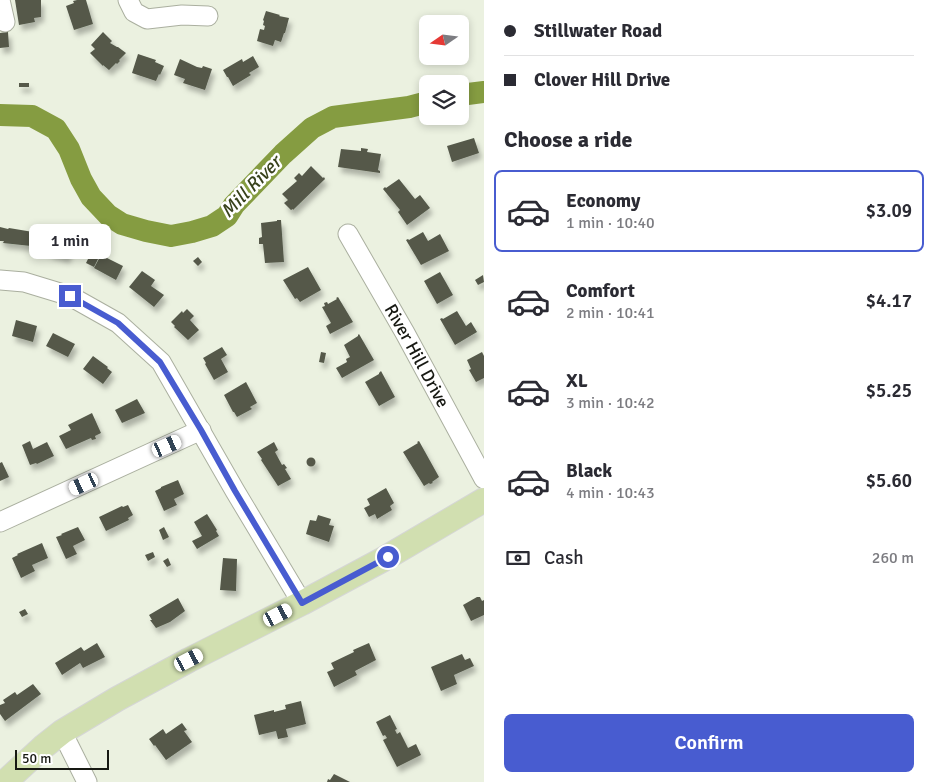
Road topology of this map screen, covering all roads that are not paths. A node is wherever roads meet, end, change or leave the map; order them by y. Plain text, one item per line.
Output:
1 (0, 0) edge
2 (128, 0) edge
3 (208, 16) dead end
4 (5, 22) dead end
5 (348, 234) dead end
6 (0, 280) edge
7 (201, 430) junction
8 (484, 479) edge
9 (484, 500) edge
10 (0, 522) edge
11 (302, 603) junction
12 (62, 732) junction
13 (5, 782) edge
14 (87, 782) edge

1 - 4 street
2 - 3 street
5 - 8 street, River Hill Drive
6 - 7 street
7 - 10 street
7 - 11 street
9 - 11 main road
11 - 12 main road
12 - 13 main road
12 - 14 street

